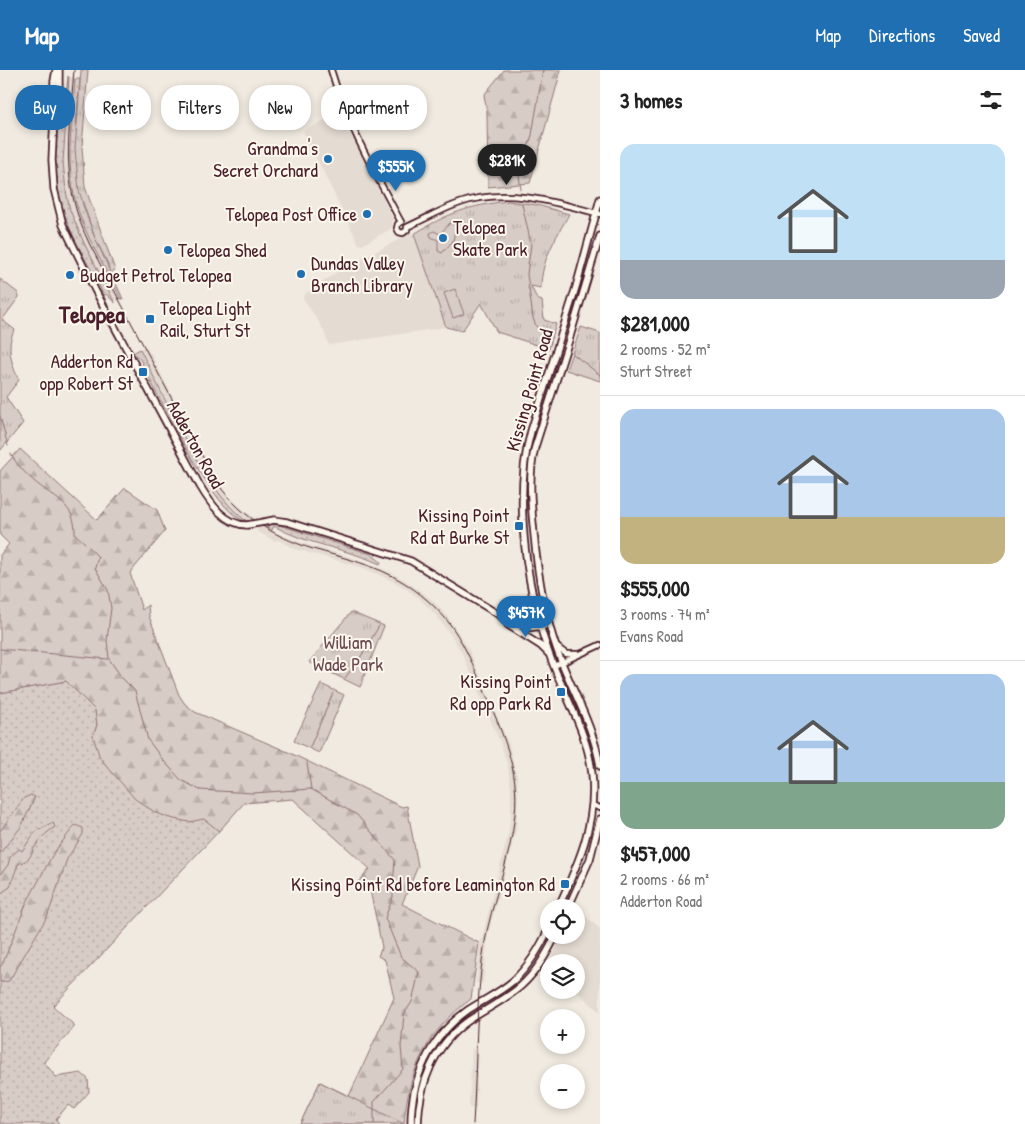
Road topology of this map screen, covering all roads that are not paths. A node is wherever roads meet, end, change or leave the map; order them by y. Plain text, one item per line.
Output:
1 (58, 70) edge
2 (331, 70) edge
3 (600, 199) edge
4 (598, 214) edge
5 (401, 222) junction
6 (407, 227) junction
7 (600, 236) edge
8 (489, 610) junction
9 (536, 610) junction
10 (514, 624) junction
11 (549, 625) junction
12 (541, 626) junction
13 (555, 645) junction
14 (600, 646) edge
15 (549, 654) junction
16 (581, 654) junction
17 (562, 663) junction
18 (554, 666) junction
19 (600, 766) edge
20 (592, 805) junction
21 (600, 808) edge
22 (600, 819) edge
23 (562, 899) edge
24 (572, 899) edge
25 (541, 944) edge
26 (551, 944) edge
27 (411, 1124) edge
28 (418, 1124) edge

1 - 8 main road, Adderton Road, bridge
2 - 5 street
3 - 4 main road, Kissing Point Road
4 - 6 street
4 - 9 main road, Kissing Point Road
5 - 6 street
5 - 6 street
7 - 11 main road, Kissing Point Road
8 - 10 main road, Adderton Road
8 - 15 main road, Adderton Road
9 - 10 main road
9 - 12 main road, Kissing Point Road
10 - 12 main road, Adderton Road
11 - 12 main road, Adderton Road
11 - 13 main road, Kissing Point Road
12 - 15 main road, Kissing Point Road
13 - 16 street
13 - 17 main road, Kissing Point Road
14 - 16 street
15 - 18 main road, Kissing Point Road
16 - 17 street
17 - 18 street
17 - 19 main road, Kissing Point Road
18 - 20 main road, Kissing Point Road
20 - 21 street
20 - 23 main road, Kissing Point Road
22 - 24 main road
25 - 27 main road
26 - 28 main road

